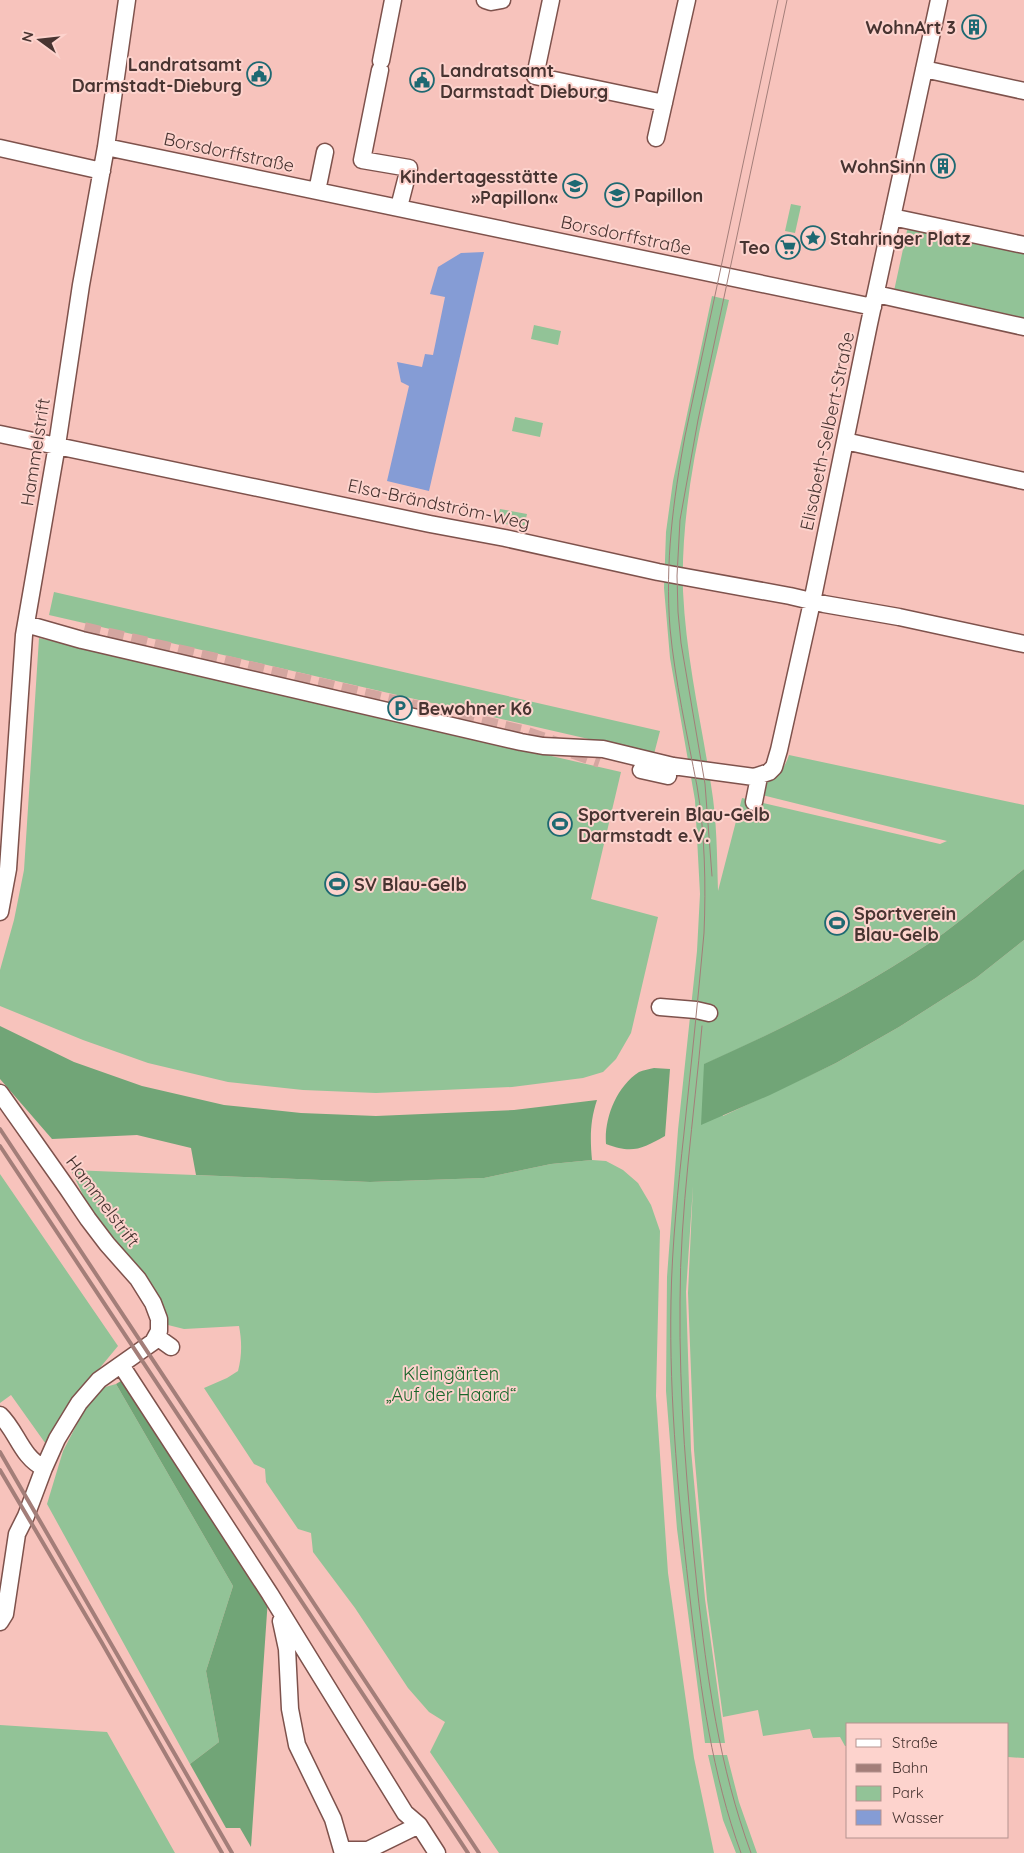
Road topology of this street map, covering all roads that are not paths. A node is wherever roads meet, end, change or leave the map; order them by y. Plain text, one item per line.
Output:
1 (127, 0) edge
2 (393, 0) edge
3 (485, 0) edge
4 (502, 0) edge
5 (551, 0) edge
6 (687, 0) edge
7 (939, 0) edge
8 (924, 69) junction
9 (1024, 91) edge
10 (664, 103) junction
11 (656, 138) dead end
12 (106, 147) junction
13 (0, 148) edge
14 (326, 152) dead end
15 (102, 171) junction
16 (317, 191) junction
17 (399, 208) junction
18 (892, 218) junction
19 (1024, 245) edge
20 (875, 300) junction
21 (1024, 327) edge
22 (0, 434) edge
23 (845, 441) junction
24 (57, 446) junction
25 (1024, 481) edge
26 (812, 602) junction
27 (28, 619) junction
28 (84, 630) tunnel mouth
29 (1024, 644) edge
30 (600, 760) tunnel mouth
31 (670, 771) junction
32 (759, 777) junction
33 (754, 802) dead end
34 (0, 912) edge
35 (660, 1007) dead end
36 (709, 1013) dead end
37 (0, 1093) edge
38 (157, 1337) junction
39 (171, 1347) dead end
40 (121, 1365) junction
41 (0, 1415) edge
42 (44, 1468) junction
43 (278, 1609) junction
44 (0, 1622) edge
45 (419, 1825) junction
46 (437, 1853) edge

1 - 12 street, Hammelstrift
2 - 17 street
3 - 4 street
5 - 10 street
6 - 10 street
7 - 8 street, Elisabeth-Selbert-Straße
8 - 9 street
8 - 18 street, Elisabeth-Selbert-Straße
10 - 11 street
12 - 15 street, Hammelstrift
12 - 16 street, Borsdorffstraße
13 - 15 street
14 - 16 street
15 - 24 street, Hammelstrift
16 - 17 street, Borsdorffstraße
17 - 20 street, Borsdorffstraße
18 - 19 street
18 - 20 street, Elisabeth-Selbert-Straße
20 - 21 street, Borsdorffstraße
20 - 23 street, Elisabeth-Selbert-Straße
22 - 24 street, Elsa-Brändström-Weg
23 - 25 street
23 - 26 street, Elisabeth-Selbert-Straße
24 - 26 street, Elsa-Brändström-Weg
24 - 27 street, Hammelstrift
26 - 29 street, Elsa-Brändström-Weg
26 - 32 street, Elisabeth-Selbert-Straße
27 - 28 street
27 - 31 street
27 - 34 street, Hammelstrift
30 - 31 street
31 - 32 street
32 - 33 street
35 - 36 street
37 - 38 street, Hammelstrift
38 - 39 street
38 - 40 street
40 - 42 street
40 - 43 street
41 - 42 street
42 - 44 street
43 - 45 street
43 - 45 street
45 - 46 street

